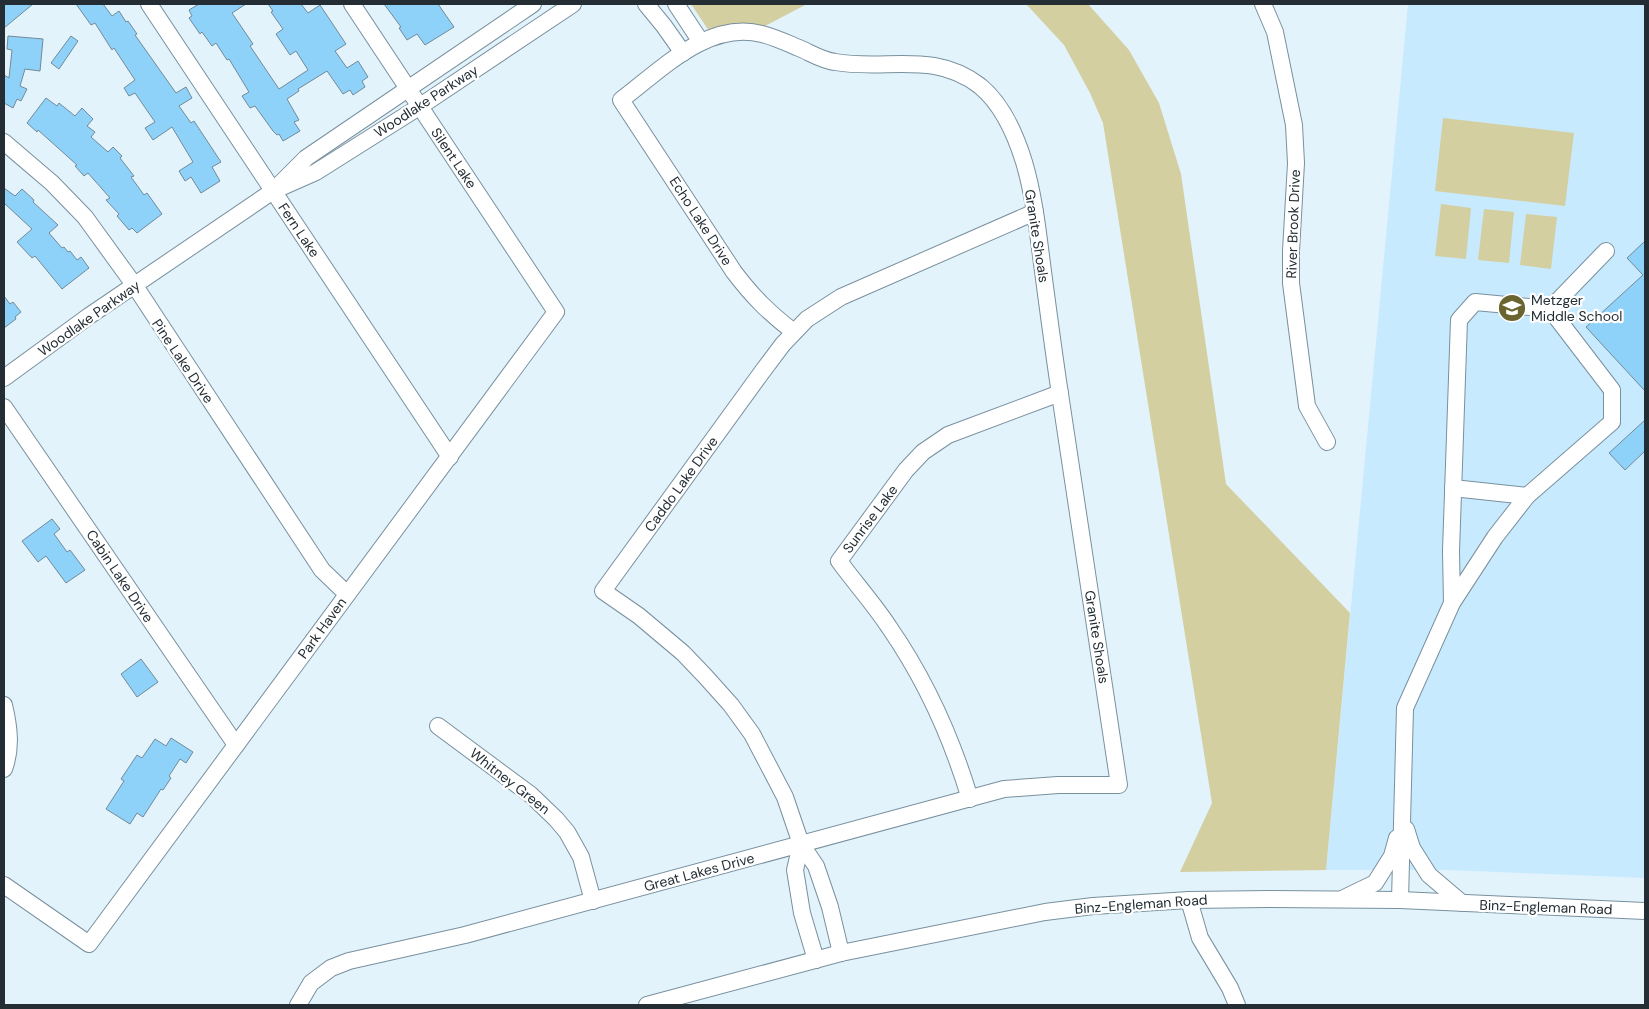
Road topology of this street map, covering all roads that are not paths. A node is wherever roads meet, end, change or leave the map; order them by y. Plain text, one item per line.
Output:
1 (149, 4) edge
2 (352, 4) edge
3 (533, 4) edge
4 (676, 4) edge
5 (1264, 4) edge
6 (650, 5) edge
7 (563, 6) edge
8 (701, 42) junction
9 (683, 53) junction
10 (408, 88) junction
11 (621, 100) joint
12 (419, 107) junction
13 (4, 142) edge
14 (274, 191) junction
15 (1035, 212) junction
16 (1606, 251) dead end
17 (135, 286) junction
18 (1550, 309) junction
19 (556, 312) joint
20 (794, 332) junction
21 (4, 378) edge
22 (1060, 392) junction
23 (4, 407) edge
24 (1327, 442) dead end
25 (450, 456) junction
26 (1453, 488) junction
27 (1527, 496) junction
28 (347, 594) junction
29 (1452, 603) junction
30 (4, 705) edge
31 (438, 726) dead end
32 (236, 745) junction
33 (4, 769) edge
34 (1119, 785) joint
35 (970, 799) junction
36 (1403, 819) junction
37 (801, 844) junction
38 (4, 885) edge
39 (825, 895) junction
40 (1189, 900) junction
41 (1341, 900) junction
42 (1400, 900) junction
43 (593, 901) junction
44 (800, 901) junction
45 (1462, 903) junction
46 (1645, 911) edge
47 (841, 953) junction
48 (816, 960) junction
49 (298, 1005) edge
50 (648, 1005) edge
51 (1236, 1005) edge

1 - 14 street, Fern Lake
2 - 10 street, Silent Lake
3 - 10 street, Woodlake Parkway
4 - 8 street
5 - 24 street, River Brook Drive
6 - 9 street
7 - 12 street, Woodlake Parkway
8 - 9 street, Granite Shoals
8 - 15 street, Granite Shoals
9 - 11 street, Granite Shoals
10 - 12 street, Silent Lake
10 - 14 street, Woodlake Parkway
11 - 20 street, Echo Lake Drive
12 - 14 street, Woodlake Parkway
12 - 19 street, Silent Lake
13 - 17 street, Pine Lake Drive
14 - 17 street, Woodlake Parkway
14 - 25 street, Fern Lake
15 - 20 street, Caddo Lake Drive
15 - 22 street, Granite Shoals
16 - 18 street
17 - 21 street, Woodlake Parkway
17 - 28 street, Pine Lake Drive
18 - 26 street
18 - 27 street
19 - 25 street, Park Haven
20 - 37 street, Caddo Lake Drive
22 - 34 street, Granite Shoals
22 - 35 street, Sunrise Lake
23 - 32 street, Cabin Lake Drive
25 - 28 street, Park Haven
26 - 27 street
26 - 29 street
27 - 29 street
28 - 32 street, Park Haven
29 - 36 street
30 - 33 street
31 - 43 street, Whitney Green
32 - 38 street, Park Haven
34 - 35 street, Great Lakes Drive
35 - 37 street, Great Lakes Drive
36 - 41 street
36 - 42 street
36 - 45 street
37 - 39 street, Caddo Lake Drive
37 - 43 street, Great Lakes Drive
37 - 44 street
39 - 44 street
39 - 47 street, Caddo Lake Drive
40 - 41 street, Binz-Engleman Road
40 - 47 street, Binz-Engleman Road
40 - 51 street
41 - 42 street, Binz-Engleman Road
42 - 45 street, Binz-Engleman Road
43 - 49 street, Great Lakes Drive
44 - 48 street
45 - 46 street, Binz-Engleman Road
47 - 48 street, Binz-Engleman Road
48 - 50 street, Binz-Engleman Road

